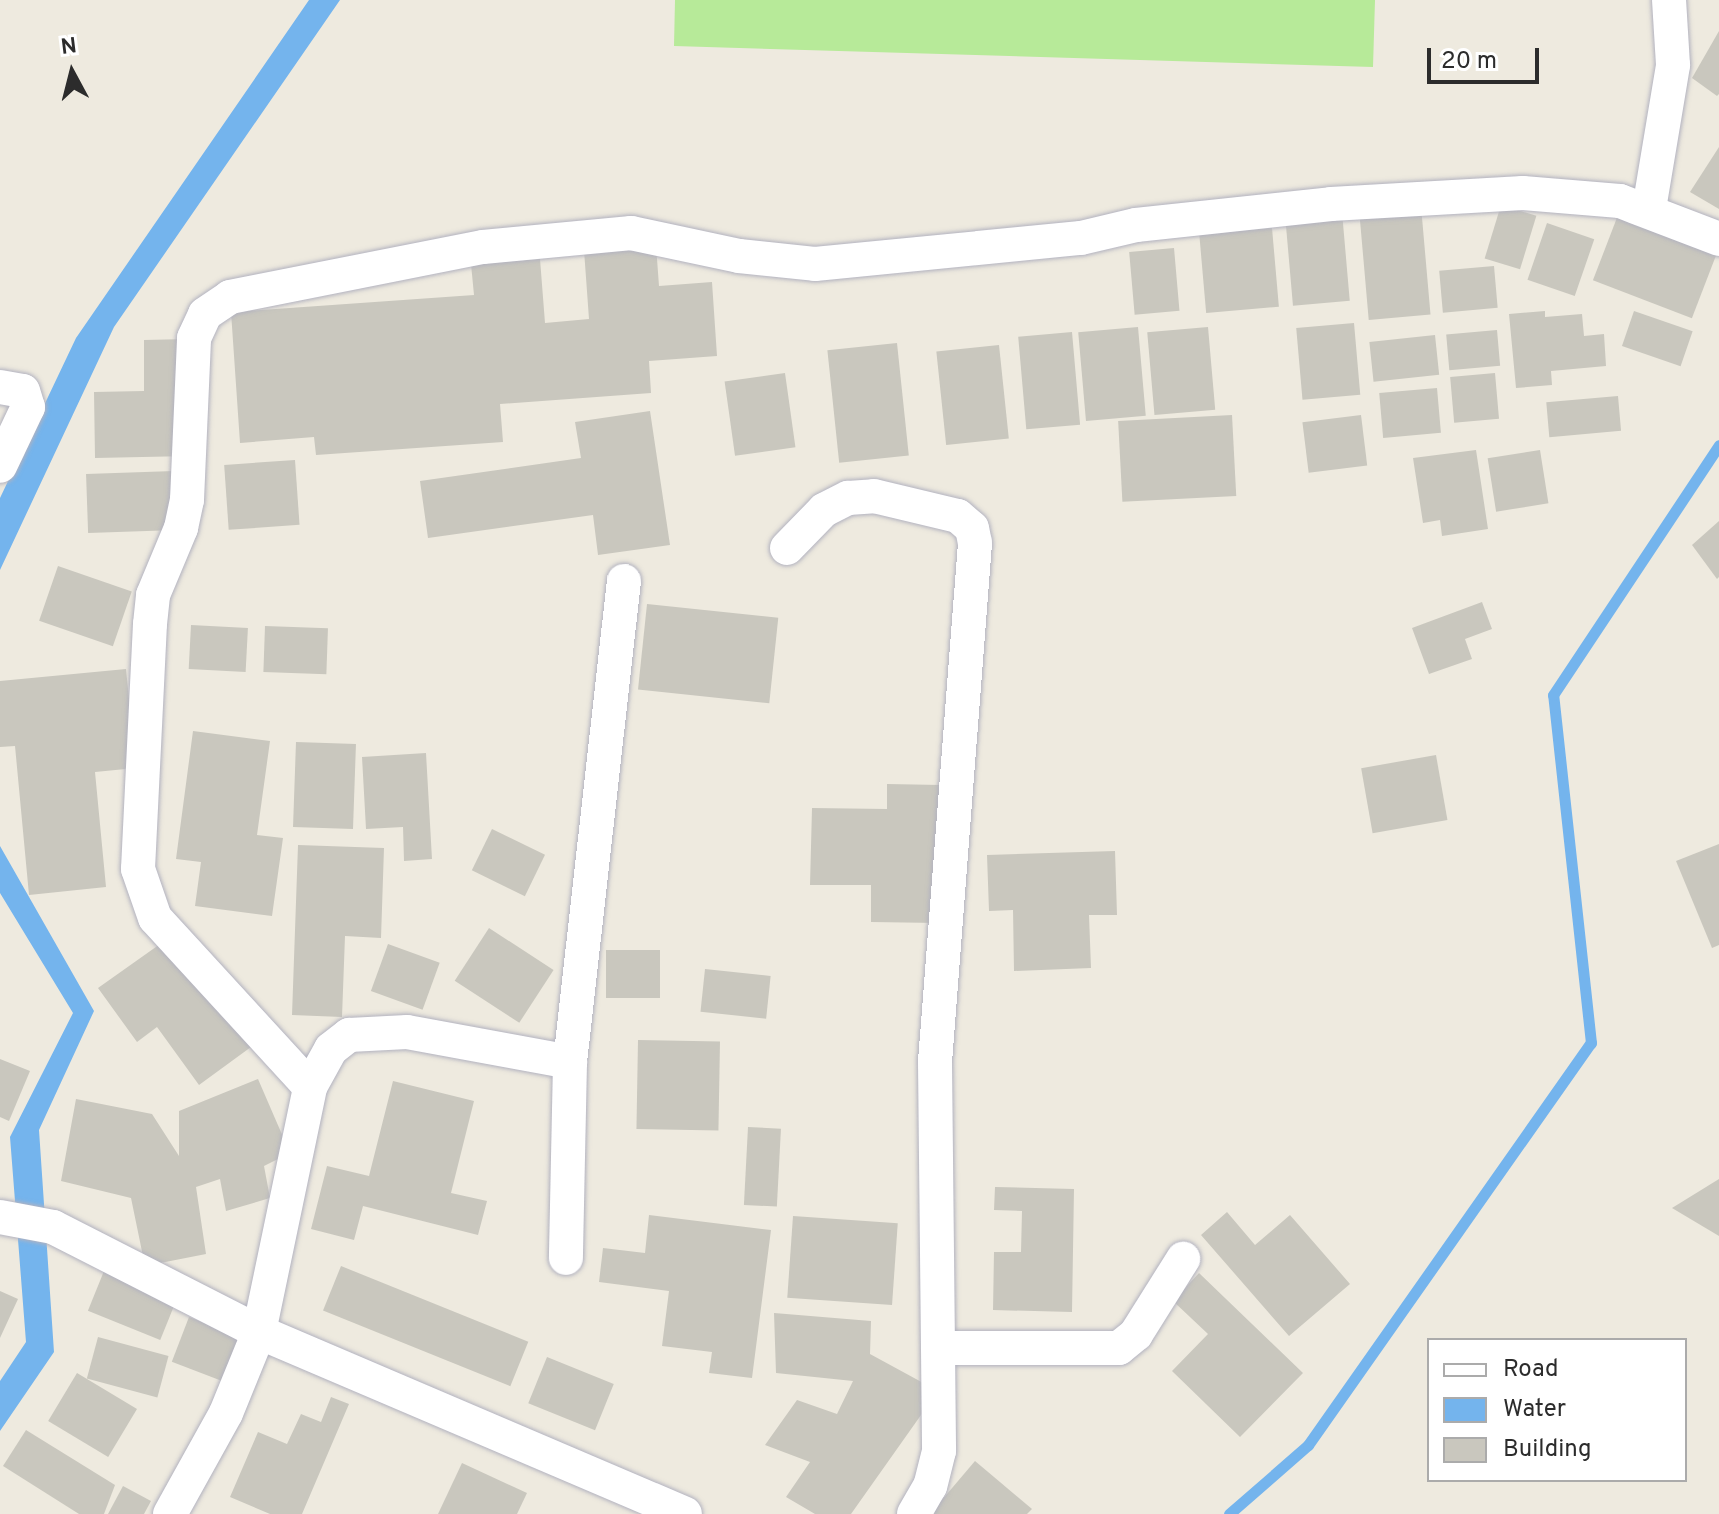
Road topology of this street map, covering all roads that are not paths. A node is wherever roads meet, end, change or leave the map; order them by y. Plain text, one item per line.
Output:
1 (1669, 0) edge
2 (1649, 209) junction
3 (1719, 239) edge
4 (0, 387) edge
5 (0, 466) edge
6 (787, 548) dead end
7 (624, 581) dead end
8 (570, 1062) junction
9 (310, 1087) junction
10 (2, 1218) edge
11 (566, 1258) dead end
12 (1183, 1259) dead end
13 (259, 1332) junction
14 (938, 1348) junction
15 (170, 1514) edge
16 (685, 1514) edge
17 (914, 1514) edge

1 - 2 street
2 - 3 street
2 - 9 street
4 - 5 street
6 - 14 street
7 - 8 street
8 - 9 street
8 - 11 street
9 - 13 street
10 - 13 street
12 - 14 street
13 - 15 street
13 - 16 street
14 - 17 street

